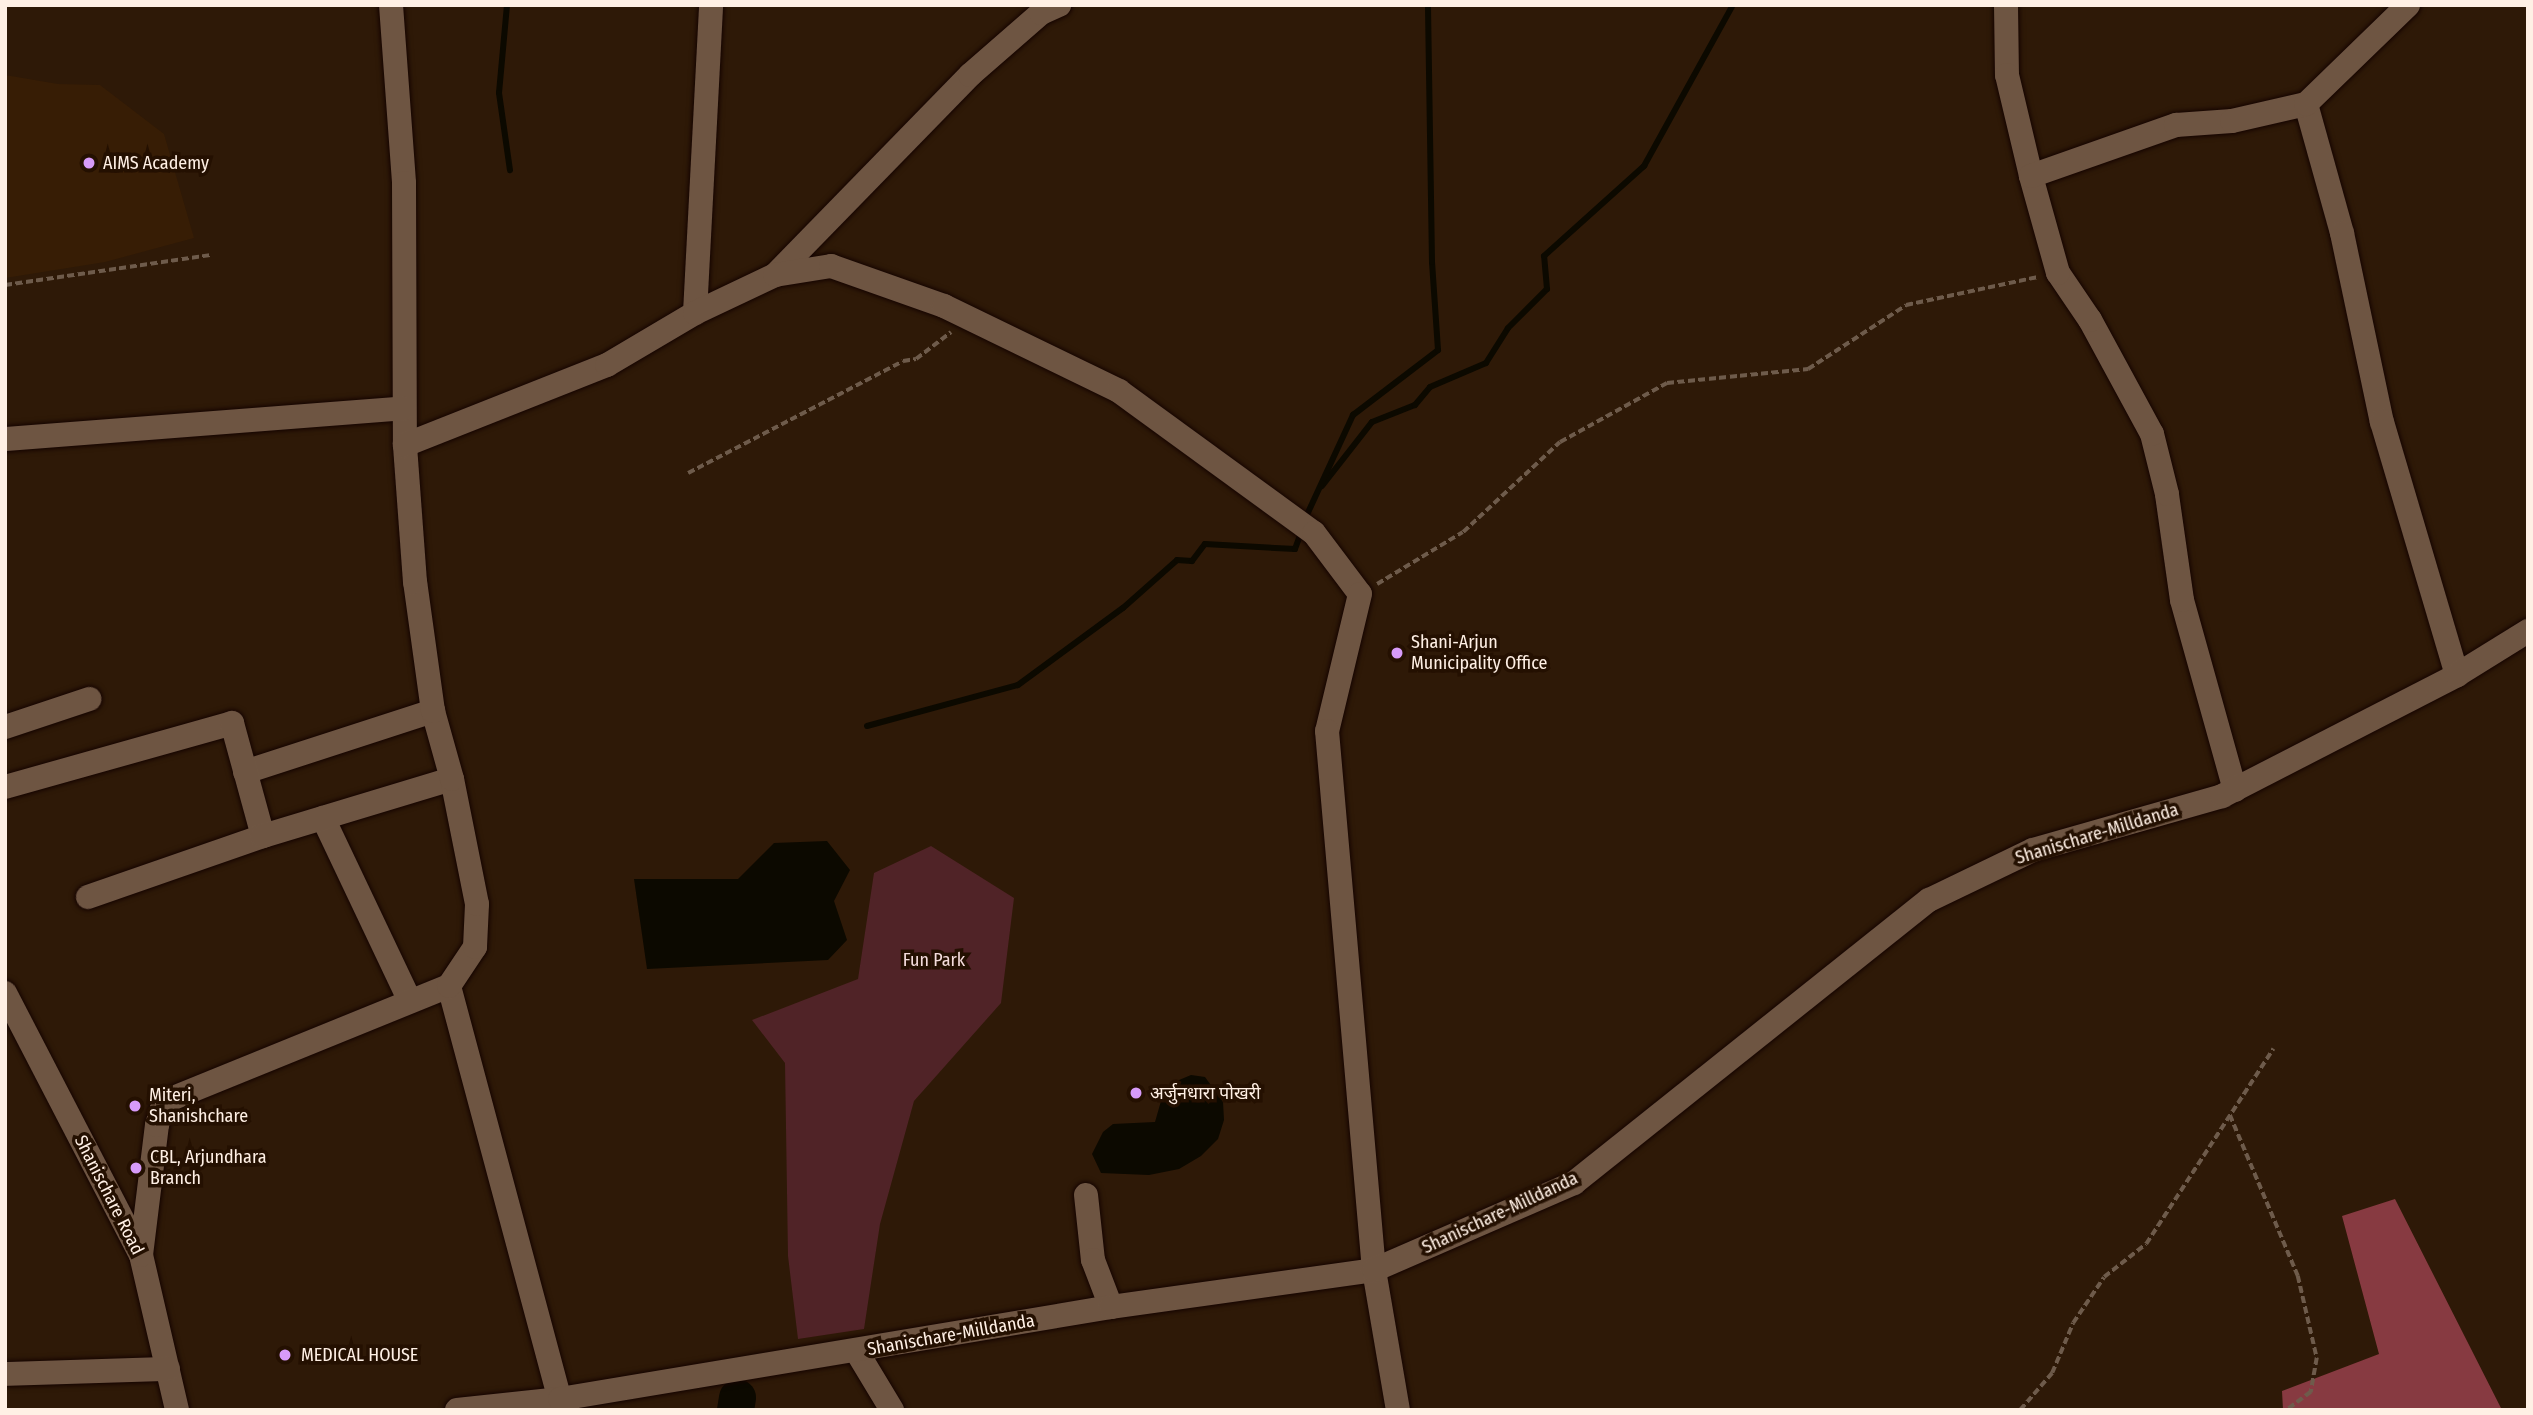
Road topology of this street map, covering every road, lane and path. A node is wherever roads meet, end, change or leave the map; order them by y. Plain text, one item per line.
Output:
1 (391, 5) edge
2 (711, 5) edge
3 (1059, 5) edge
4 (2006, 5) edge
5 (2408, 5) edge
6 (2306, 104) junction
7 (2031, 176) junction
8 (210, 255) dead end
9 (2058, 273) junction
10 (775, 275) junction
11 (5, 285) edge
12 (695, 313) junction
13 (970, 318) junction
14 (404, 408) junction
15 (5, 439) edge
16 (405, 445) junction
17 (688, 473) dead end
18 (1360, 594) junction
19 (2528, 631) edge
20 (2457, 675) junction
21 (89, 699) dead end
22 (433, 711) junction
23 (5, 727) edge
24 (245, 772) junction
25 (452, 779) junction
26 (5, 787) edge
27 (2235, 790) junction
28 (323, 818) junction
29 (263, 836) junction
30 (88, 897) dead end
31 (449, 986) junction
32 (5, 993) edge
33 (409, 999) junction
34 (2273, 1049) dead end
35 (2230, 1115) junction
36 (1086, 1195) dead end
37 (141, 1255) junction
38 (1374, 1270) junction
39 (1111, 1307) junction
40 (857, 1352) junction
41 (168, 1368) junction
42 (5, 1374) edge
43 (560, 1399) junction
44 (177, 1410) edge
45 (457, 1410) edge
46 (892, 1410) edge
47 (1398, 1410) edge
48 (2020, 1410) edge
49 (2287, 1410) edge

1 - 14 street
2 - 12 street
3 - 10 street
4 - 7 street
5 - 6 street
6 - 7 street
6 - 20 street
7 - 9 street
8 - 11 path
9 - 18 path
9 - 27 street
10 - 12 street
10 - 13 street
12 - 16 street
13 - 17 path
13 - 18 street
14 - 15 street
14 - 16 street
16 - 22 street
18 - 38 street
19 - 20 street, Shanischare-Milldanda
20 - 27 street, Shanischare-Milldanda
21 - 23 street
22 - 24 street
22 - 25 street
24 - 26 street
24 - 29 street
25 - 28 street
25 - 31 street
27 - 38 street, Shanischare-Milldanda
28 - 29 street
28 - 33 street
29 - 30 street
31 - 33 street
31 - 43 street
32 - 37 street, Shanischare Road
33 - 37 street
34 - 35 path
35 - 48 path
35 - 49 path
36 - 39 street
37 - 41 street, Shanischare Road
38 - 39 street, Shanischare-Milldanda
38 - 47 street
39 - 40 street, Shanischare-Milldanda
40 - 43 street, Shanischare-Milldanda
40 - 46 street
41 - 42 street
41 - 44 street, Shanischare Road
43 - 45 street, Shanischare-Milldanda

